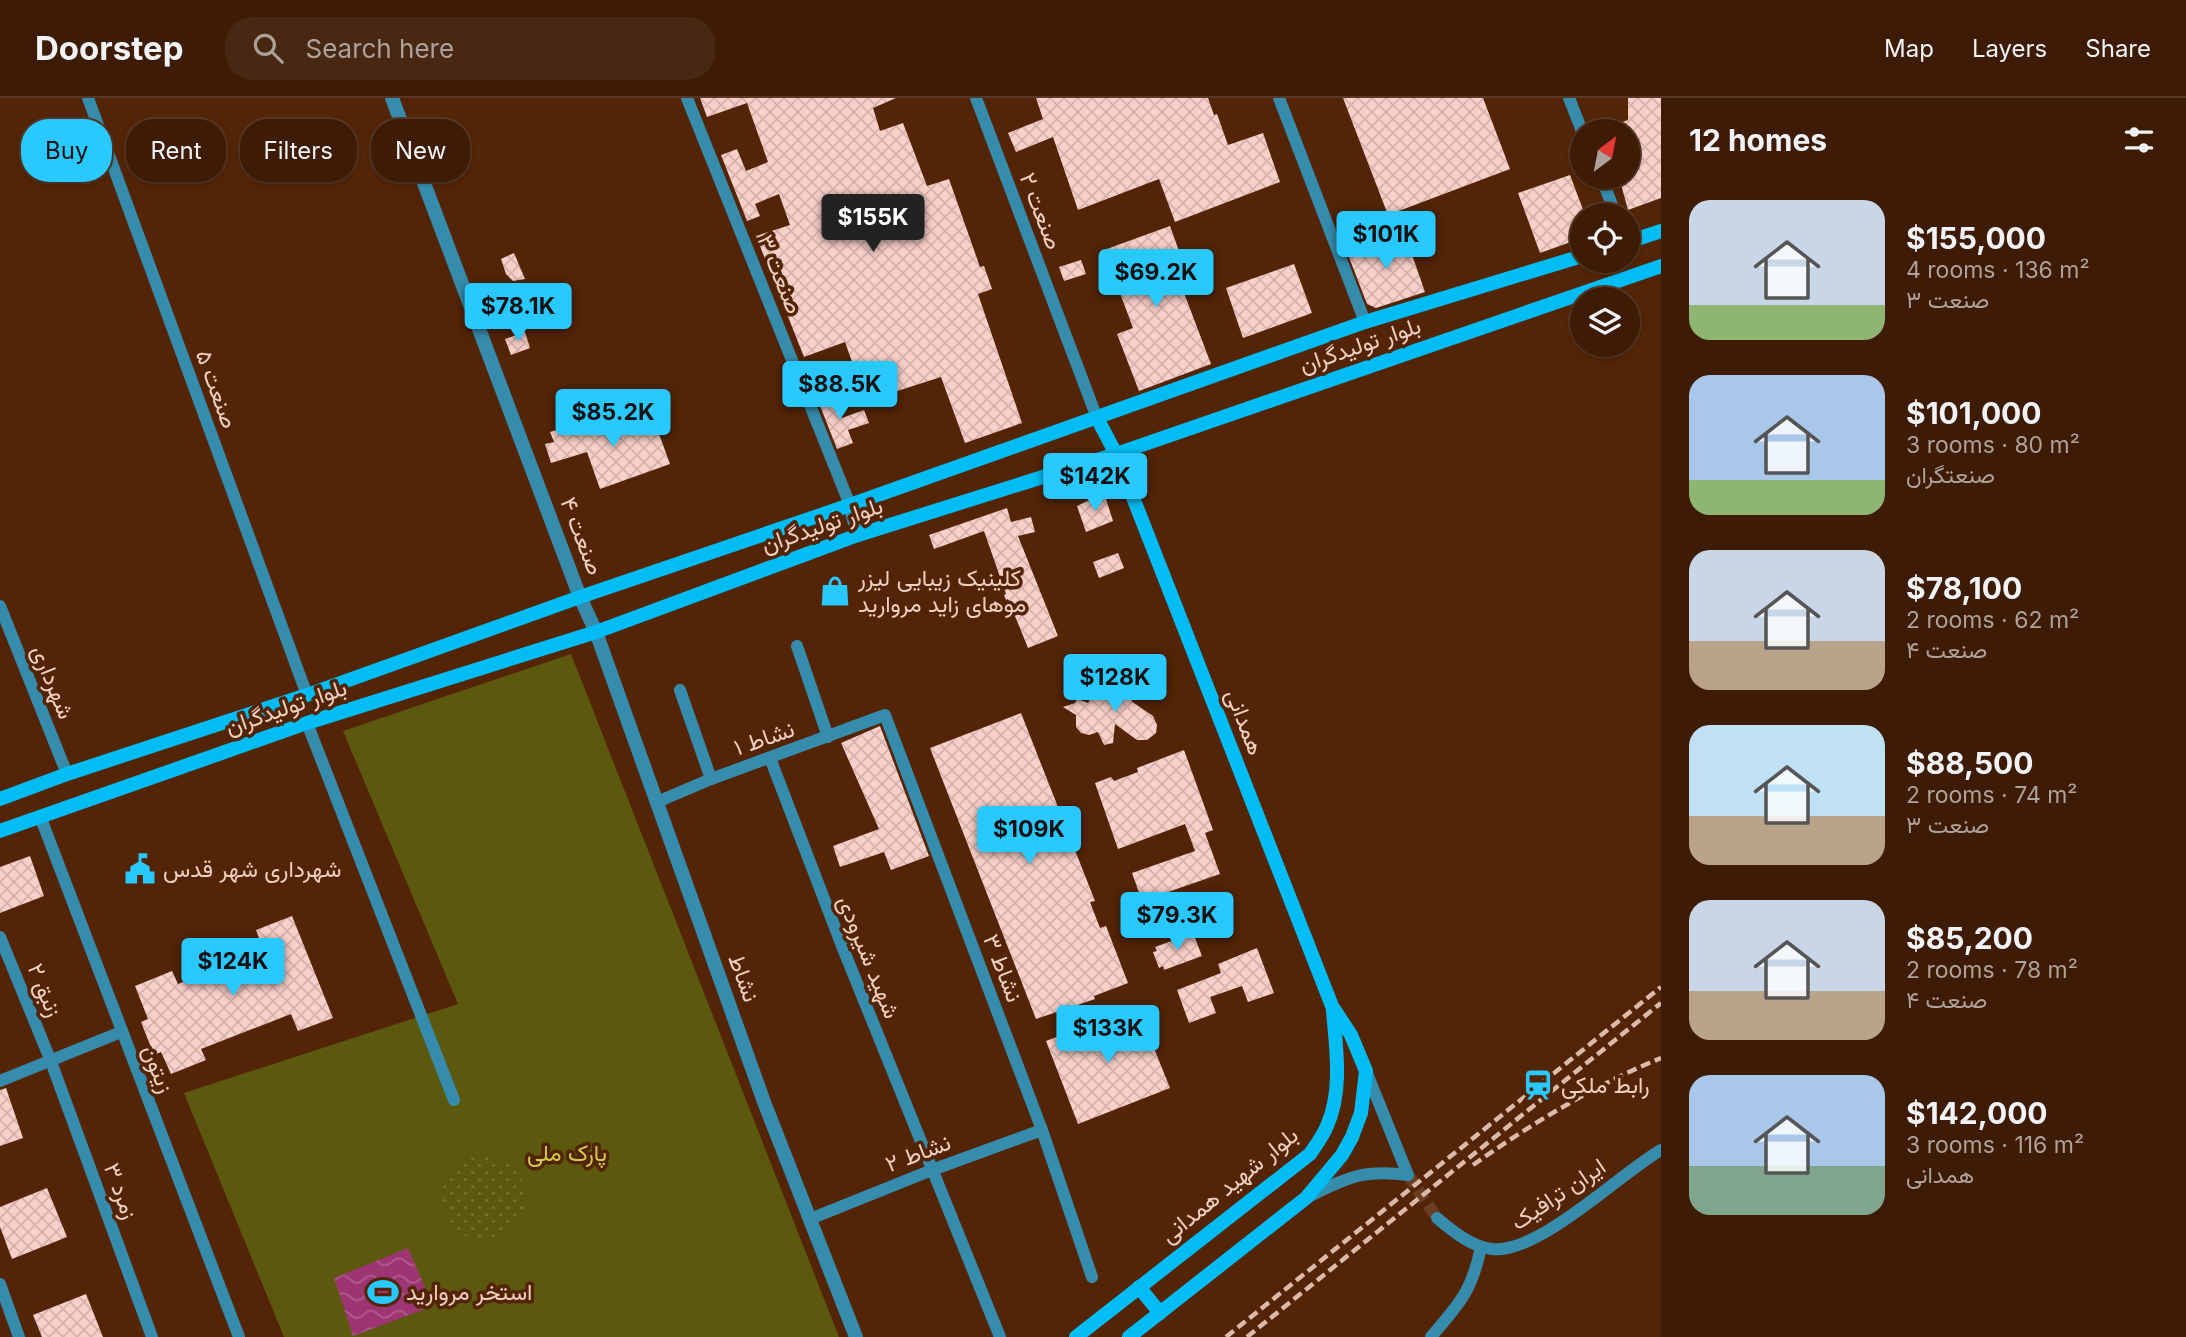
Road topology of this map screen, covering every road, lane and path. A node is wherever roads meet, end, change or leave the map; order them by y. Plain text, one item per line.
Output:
1 (88, 98) edge
2 (392, 98) edge
3 (687, 98) edge
4 (976, 98) edge
5 (1279, 98) edge
6 (1569, 98) edge
7 (1577, 119) edge
8 (1661, 230) edge
9 (1640, 238) edge
10 (1570, 260) edge
11 (1661, 266) edge
12 (1366, 322) junction
13 (1097, 418) junction
14 (1116, 454) junction
15 (850, 505) junction
16 (858, 535) junction
17 (580, 597) junction
18 (0, 606) edge
19 (596, 632) junction
20 (797, 646) dead end
21 (680, 690) dead end
22 (307, 695) junction
23 (885, 715) joint
24 (307, 723) junction
25 (828, 737) junction
26 (770, 758) junction
27 (67, 774) junction
28 (711, 779) junction
29 (0, 799) edge
30 (657, 802) junction
31 (40, 816) junction
32 (0, 831) edge
33 (0, 937) edge
34 (1332, 1006) junction
35 (121, 1032) junction
36 (50, 1059) junction
37 (1366, 1071) junction
38 (0, 1081) edge
39 (454, 1100) dead end
40 (1042, 1130) junction
41 (1661, 1150) edge
42 (932, 1170) junction
43 (1306, 1198) junction
44 (1437, 1218) tunnel mouth
45 (810, 1219) junction
46 (1481, 1247) junction
47 (1092, 1277) dead end
48 (0, 1284) edge
49 (1139, 1287) junction
50 (1160, 1313) junction
51 (19, 1337) edge
52 (152, 1337) edge
53 (239, 1337) edge
54 (856, 1337) edge
55 (1000, 1337) edge
56 (1076, 1337) edge
57 (1129, 1337) edge
58 (1432, 1337) edge

1 - 22 street, صنعت ۵
2 - 17 street, صنعت ۴
3 - 15 street, صنعت ۳
4 - 13 street, صنعت ۲
5 - 12 street
6 - 7 street
8 - 9 main road
10 - 12 main road, بلوار تولیدگران
11 - 14 main road, بلوار تولیدگران
12 - 13 main road, بلوار تولیدگران
13 - 14 main road, همدانی
13 - 15 main road, بلوار تولیدگران
14 - 16 main road, بلوار تولیدگران
14 - 34 main road, همدانی
15 - 16 street
15 - 17 main road, بلوار تولیدگران
16 - 19 main road, بلوار تولیدگران
17 - 19 street, صنعت ۴
17 - 22 main road, بلوار تولیدگران
18 - 27 street, شهرداری
19 - 24 main road, بلوار تولیدگران
19 - 30 street, نشاط
20 - 25 street
21 - 28 street
22 - 27 main road, بلوار تولیدگران
23 - 25 street, نشاط ۱
23 - 40 street, نشاط ۳
24 - 31 main road, بلوار تولیدگران
24 - 39 street
25 - 26 street, نشاط ۱
26 - 28 street, نشاط ۱
26 - 42 street, شهید شیرودی
27 - 29 main road, بلوار تولیدگران
28 - 30 street, نشاط ۱
30 - 45 street, نشاط
31 - 32 main road, بلوار تولیدگران
31 - 35 street, زیتون
33 - 36 street, زنبق ۲
34 - 37 main road
34 - 49 main road, بلوار شهید همدانی
35 - 36 street
35 - 53 street, زیتون
36 - 38 street
36 - 52 street, زمرد ۳
37 - 43 main road
37 - 43 street
40 - 42 street, نشاط ۲
40 - 47 street, نشاط ۳
41 - 46 street, ایران ترافیک
42 - 45 street, نشاط ۲
42 - 55 street, شهید شیرودی
43 - 50 main road
44 - 46 street
45 - 54 street, نشاط
46 - 58 street
48 - 51 street
49 - 50 main road
49 - 56 main road, بلوار شهید همدانی
50 - 57 main road

